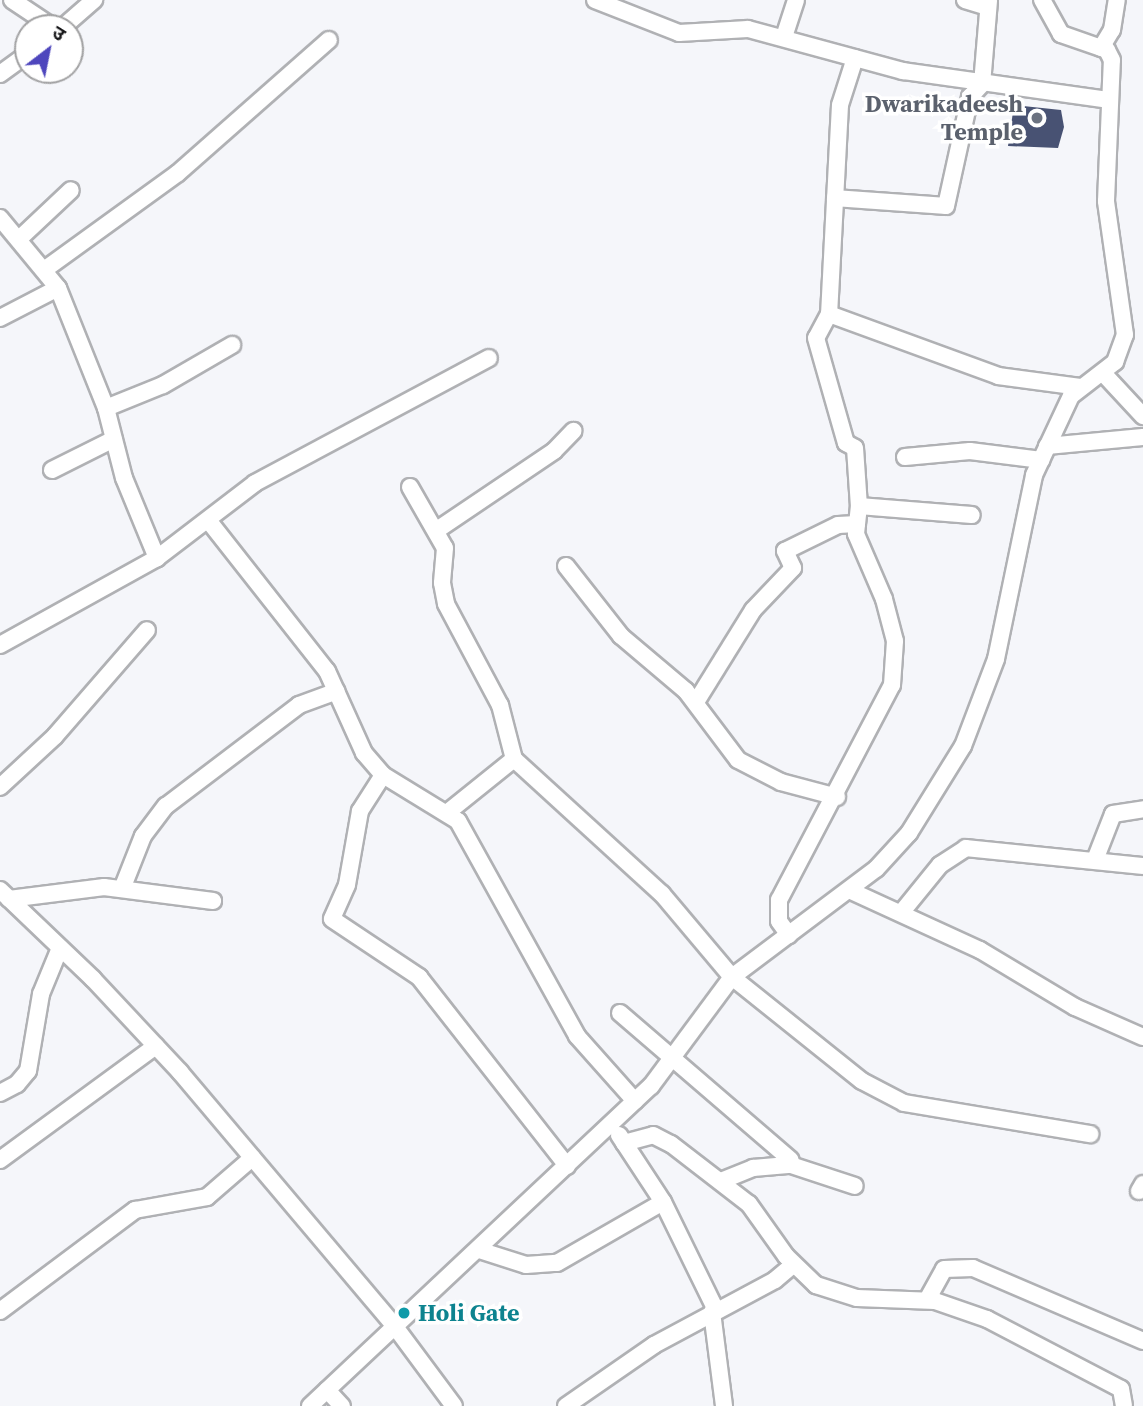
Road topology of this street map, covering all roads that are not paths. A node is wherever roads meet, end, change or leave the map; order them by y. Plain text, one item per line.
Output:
1 (12, 0) edge
2 (94, 0) edge
3 (595, 0) edge
4 (796, 0) edge
5 (965, 0) edge
6 (1042, 0) edge
7 (1117, 0) edge
8 (988, 4) edge
9 (33, 14) edge
10 (78, 14) edge
11 (784, 37) junction
12 (329, 40) dead end
13 (1101, 48) junction
14 (855, 58) junction
15 (981, 83) junction
16 (1109, 100) junction
17 (71, 190) dead end
18 (835, 198) junction
19 (0, 218) edge
20 (19, 239) junction
21 (44, 270) junction
22 (58, 288) junction
23 (829, 314) junction
24 (0, 318) edge
25 (232, 345) dead end
26 (489, 358) dead end
27 (1103, 373) junction
28 (1080, 387) junction
29 (106, 408) junction
30 (1143, 416) edge
31 (573, 431) dead end
32 (1143, 437) edge
33 (114, 439) junction
34 (1044, 453) junction
35 (905, 457) dead end
36 (52, 470) dead end
37 (410, 487) dead end
38 (859, 506) junction
39 (972, 515) dead end
40 (208, 520) junction
41 (857, 524) junction
42 (438, 530) junction
43 (156, 558) junction
44 (566, 566) dead end
45 (147, 630) dead end
46 (0, 645) edge
47 (337, 691) junction
48 (696, 702) junction
49 (514, 759) junction
50 (383, 775) junction
51 (0, 787) edge
52 (837, 797) junction
53 (1143, 810) edge
54 (448, 812) junction
55 (1096, 860) junction
56 (1143, 866) edge
57 (122, 888) junction
58 (849, 890) junction
59 (5, 895) edge
60 (213, 901) dead end
61 (901, 913) junction
62 (789, 935) junction
63 (60, 948) junction
64 (732, 977) junction
65 (620, 1013) dead end
66 (1143, 1037) edge
67 (156, 1046) junction
68 (672, 1059) junction
69 (0, 1093) edge
70 (635, 1101) junction
71 (611, 1124) junction
72 (1090, 1134) dead end
73 (624, 1143) junction
74 (252, 1158) junction
75 (0, 1160) edge
76 (791, 1160) dead end
77 (567, 1166) junction
78 (721, 1181) junction
79 (855, 1186) dead end
80 (663, 1202) junction
81 (479, 1250) junction
82 (793, 1265) junction
83 (927, 1300) junction
84 (0, 1311) edge
85 (714, 1311) junction
86 (396, 1328) junction
87 (1143, 1341) edge
88 (327, 1390) junction
89 (310, 1406) edge
90 (342, 1406) edge
91 (454, 1406) edge
92 (566, 1406) edge
93 (724, 1406) edge
94 (1124, 1406) edge

1 - 9 street
2 - 10 street
3 - 11 street
4 - 11 street
5 - 8 street
6 - 13 street
7 - 13 street
8 - 15 street
11 - 14 street
12 - 21 street
13 - 16 street
14 - 15 street
14 - 18 street
15 - 16 street
15 - 18 street
16 - 27 street
17 - 20 street
18 - 23 street
19 - 20 street
20 - 21 street
21 - 22 street
22 - 24 street
22 - 29 street
23 - 28 street
23 - 38 street
25 - 29 street
26 - 40 street
27 - 28 street
27 - 30 street
28 - 34 street
29 - 33 street
31 - 42 street
32 - 34 street
33 - 36 street
33 - 43 street
34 - 35 street
34 - 58 street
37 - 42 street
38 - 39 street
38 - 41 street
40 - 43 street
40 - 47 street
41 - 48 street
41 - 52 street
42 - 49 street
43 - 46 street
44 - 48 street
45 - 51 street
47 - 50 street
47 - 57 street
48 - 52 street
49 - 54 street
49 - 64 street
50 - 54 street
50 - 77 street
52 - 62 street
53 - 55 street
54 - 70 street
55 - 56 street
55 - 61 street
57 - 59 street
57 - 60 street
58 - 61 street
58 - 62 street
59 - 63 street
61 - 66 street
62 - 64 street
63 - 67 street
63 - 69 street
64 - 68 street
64 - 72 street
65 - 68 street
67 - 74 street
67 - 75 street
68 - 70 street
68 - 76 street
70 - 71 street
71 - 73 street
71 - 77 street
73 - 78 street
73 - 80 street
74 - 84 street
74 - 86 street
77 - 81 street
78 - 79 street
78 - 82 street
80 - 81 street
80 - 85 street
81 - 86 street
82 - 83 street
82 - 85 street
83 - 87 street
83 - 94 street
85 - 92 street
85 - 93 street
86 - 88 street
86 - 91 street
88 - 89 street
88 - 90 street

